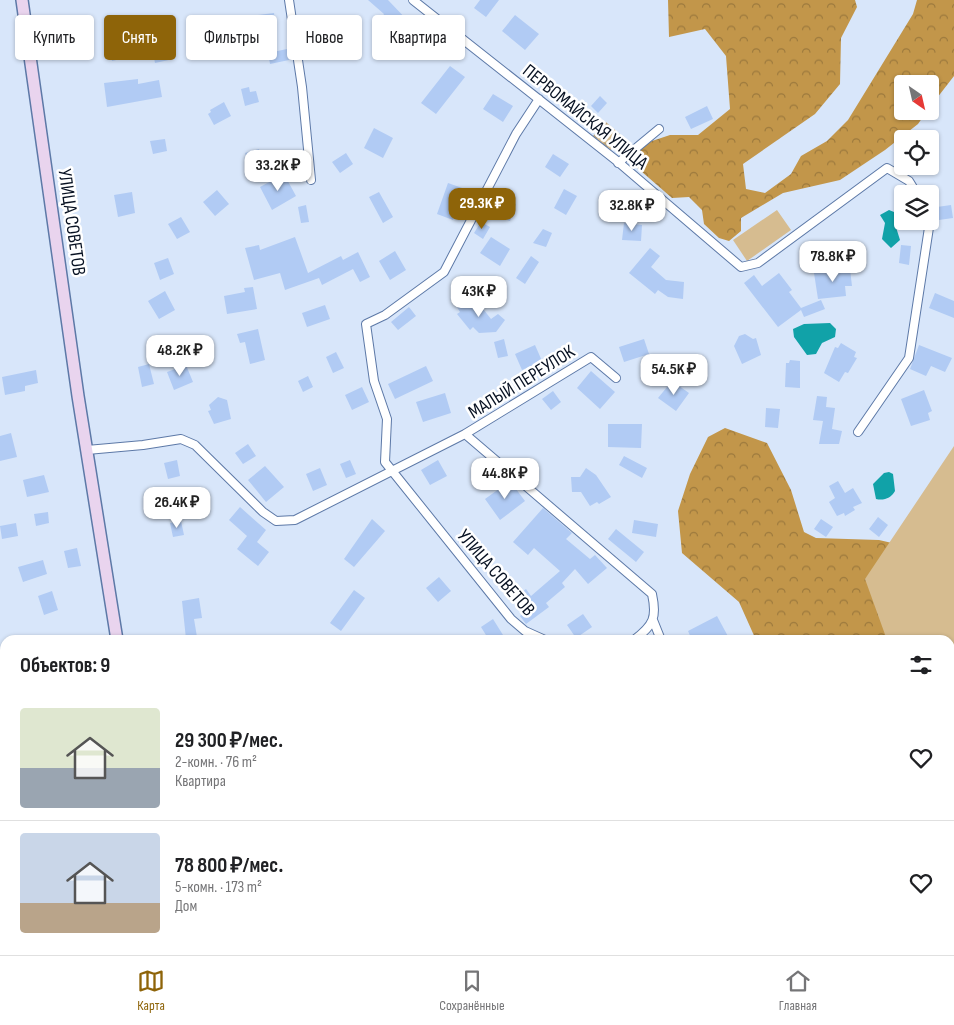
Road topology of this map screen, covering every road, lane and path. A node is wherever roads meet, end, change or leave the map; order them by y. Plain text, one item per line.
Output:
1 (22, 0) edge
2 (289, 0) edge
3 (414, 0) edge
4 (539, 100) junction
5 (659, 129) dead end
6 (618, 163) junction
7 (310, 180) dead end
8 (911, 185) edge
9 (929, 230) edge
10 (616, 378) dead end
11 (858, 432) dead end
12 (465, 434) junction
13 (87, 450) junction
14 (392, 473) junction
15 (653, 620) junction
16 (116, 635) edge
17 (534, 635) edge
18 (639, 635) edge
19 (659, 635) edge

1 - 13 main road, УЛИЦА СОВЕТОВ
2 - 7 street
3 - 4 street, ПЕРВОМАЙСКАЯ УЛИЦА
4 - 6 street, ПЕРВОМАЙСКАЯ УЛИЦА
4 - 14 street, УЛИЦА СОВЕТОВ
5 - 6 street
6 - 8 street, ПЕРВОМАЙСКАЯ УЛИЦА
9 - 11 street
10 - 12 street, МАЛЫЙ ПЕРЕУЛОК
12 - 14 street
12 - 15 street
13 - 14 street
13 - 16 main road, УЛИЦА СОВЕТОВ
14 - 17 street, УЛИЦА СОВЕТОВ
15 - 18 street
15 - 19 street

